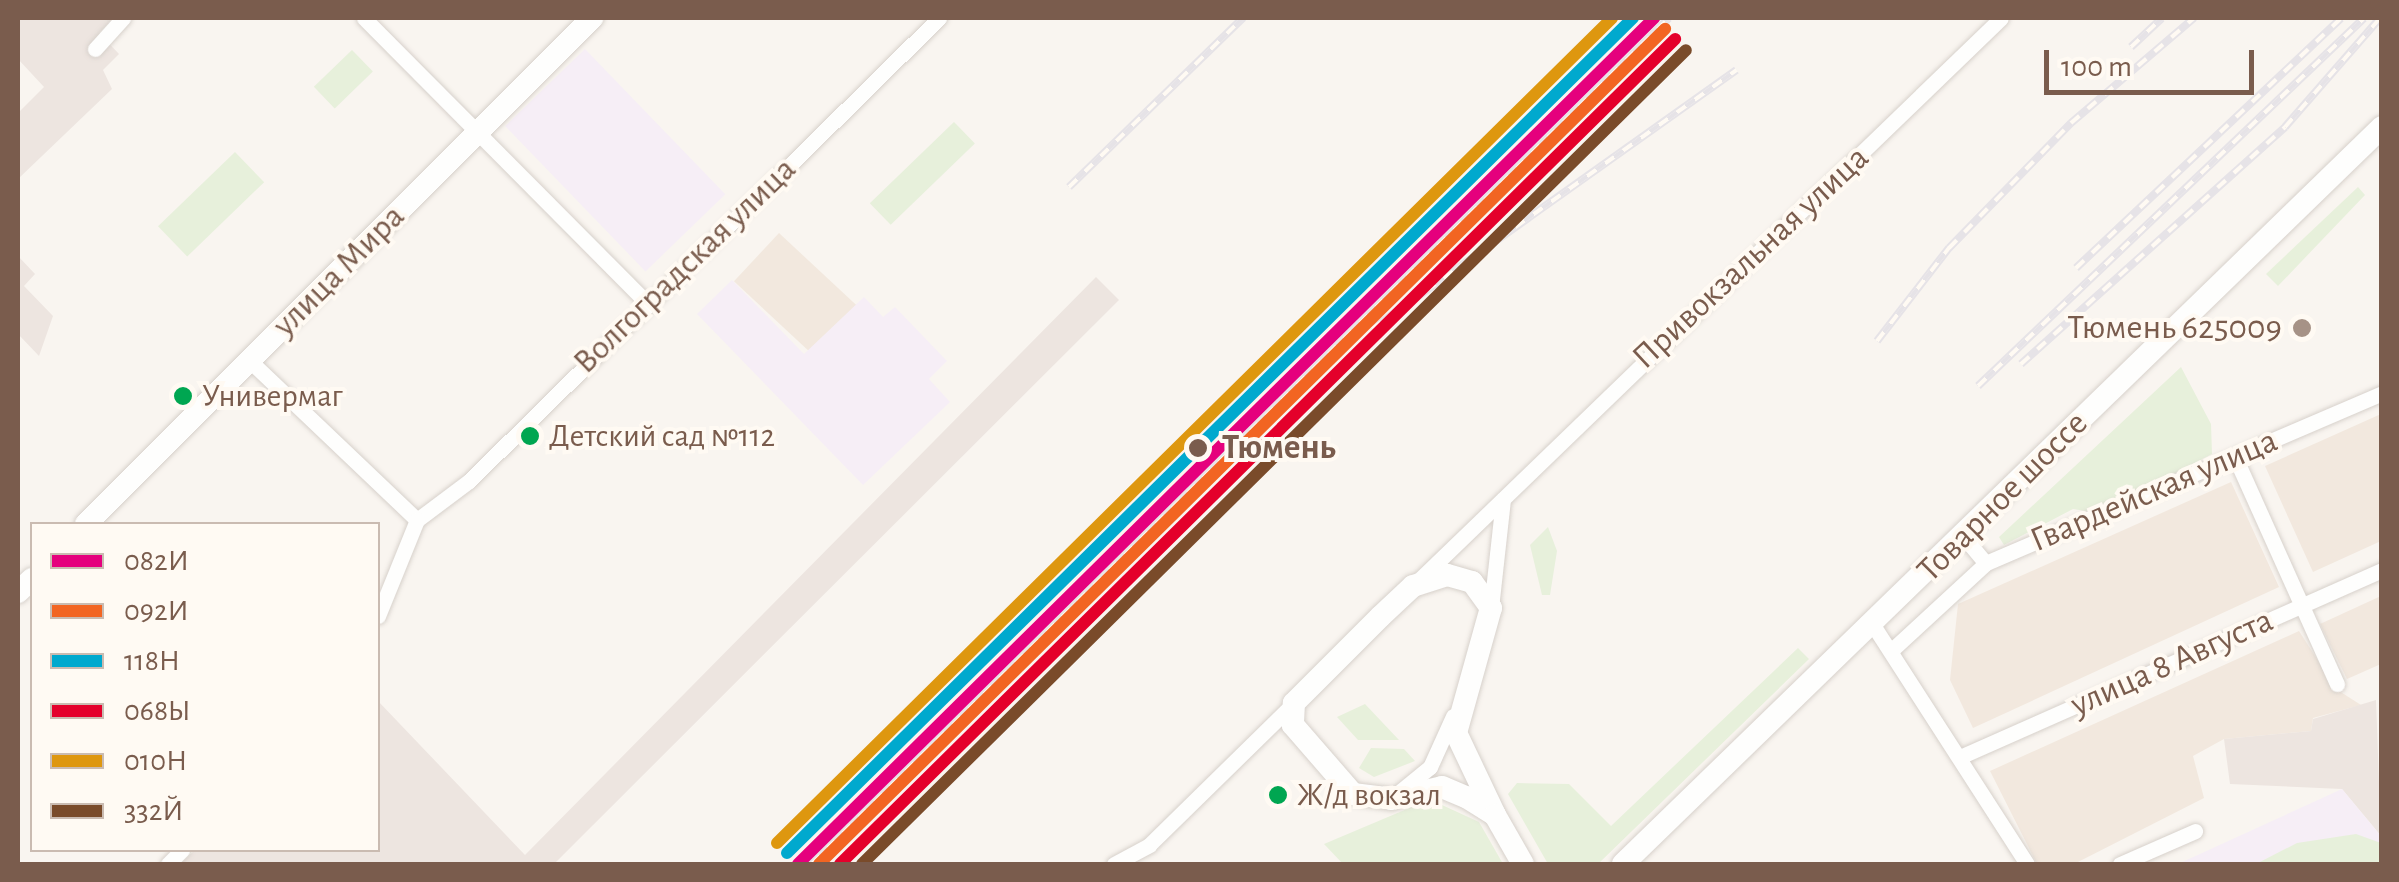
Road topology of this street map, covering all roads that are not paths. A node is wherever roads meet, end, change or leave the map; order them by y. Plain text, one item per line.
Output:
1 (123, 18) edge
2 (364, 18) edge
3 (592, 18) edge
4 (939, 18) edge
5 (2001, 18) edge
6 (95, 49) dead end
7 (2382, 127) edge
8 (477, 132) junction
9 (646, 302) junction
10 (249, 360) junction
11 (2382, 393) edge
12 (2235, 457) junction
13 (1503, 500) junction
14 (417, 520) junction
15 (88, 522) edge
16 (1963, 536) junction
17 (1986, 563) junction
18 (2382, 570) edge
19 (1413, 586) junction
20 (2302, 606) junction
21 (1491, 608) junction
22 (380, 611) edge
23 (1873, 625) junction
24 (1894, 648) junction
25 (2336, 684) dead end
26 (1294, 703) junction
27 (1458, 704) junction
28 (1962, 756) junction
29 (1391, 799) junction
30 (1494, 816) junction
31 (2195, 831) dead end
32 (1114, 864) edge
33 (1524, 864) edge
34 (1624, 864) edge
35 (2027, 864) edge
36 (2120, 864) edge

1 - 6 street
2 - 8 street
3 - 8 street, улица Мира
4 - 9 street, Волгоградская улица
5 - 13 street, Привокзальная улица
7 - 16 street, Товарное шоссе
8 - 9 street
8 - 10 street, улица Мира
9 - 14 street, Волгоградская улица
10 - 14 street
10 - 15 street, улица Мира
11 - 12 street, Гвардейская улица
12 - 17 street, Гвардейская улица
12 - 20 street
13 - 19 street, Привокзальная улица
13 - 21 street
14 - 22 street
16 - 17 street
16 - 23 street, Товарное шоссе
17 - 24 street, Гвардейская улица
18 - 20 street, улица 8 Августа
19 - 21 street
19 - 26 street, Привокзальная улица
20 - 25 street
20 - 28 street, улица 8 Августа
21 - 27 street
23 - 24 street
23 - 34 street, Товарное шоссе
24 - 28 street
26 - 29 street
26 - 32 street
27 - 29 street
27 - 30 street
28 - 35 street
29 - 30 street
30 - 33 street
31 - 36 street

